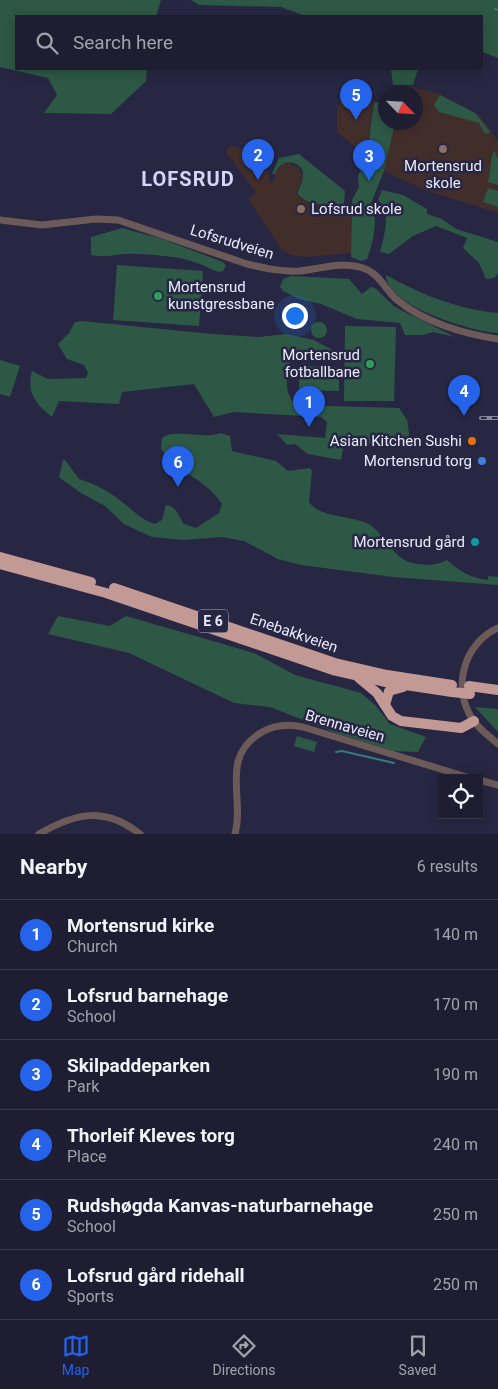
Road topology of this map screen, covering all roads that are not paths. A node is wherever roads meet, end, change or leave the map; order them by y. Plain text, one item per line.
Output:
1 (0, 220) edge
2 (498, 339) edge
3 (0, 557) edge
4 (0, 564) edge
5 (34, 569) junction
6 (49, 573) junction
7 (498, 628) edge
8 (355, 676) junction
9 (406, 686) junction
10 (452, 688) junction
11 (469, 690) junction
12 (498, 690) edge
13 (498, 696) edge
14 (385, 705) junction
15 (472, 718) junction
16 (498, 744) edge
17 (457, 774) edge
18 (483, 781) edge
19 (498, 785) edge
20 (39, 834) edge
21 (140, 834) edge
22 (235, 834) edge

1 - 2 street, Lofsrudveien
3 - 5 highway, Enebakkveien / E 6
4 - 5 highway, Enebakkveien / E 6
5 - 6 highway, Enebakkveien / E 6
6 - 8 highway, Enebakkveien / E 6
6 - 10 highway, Enebakkveien / E 6
7 - 15 street
8 - 9 highway, Enebakkveien / E 6
8 - 14 highway
9 - 10 highway, Enebakkveien / E 6
9 - 14 highway
10 - 11 highway, Enebakkveien / E 6, bridge
11 - 12 highway, Enebakkveien / E 6
11 - 13 highway, Enebakkveien / E 6
14 - 15 highway
15 - 16 street
17 - 22 street, Brennaveien
18 - 19 street
20 - 21 street

